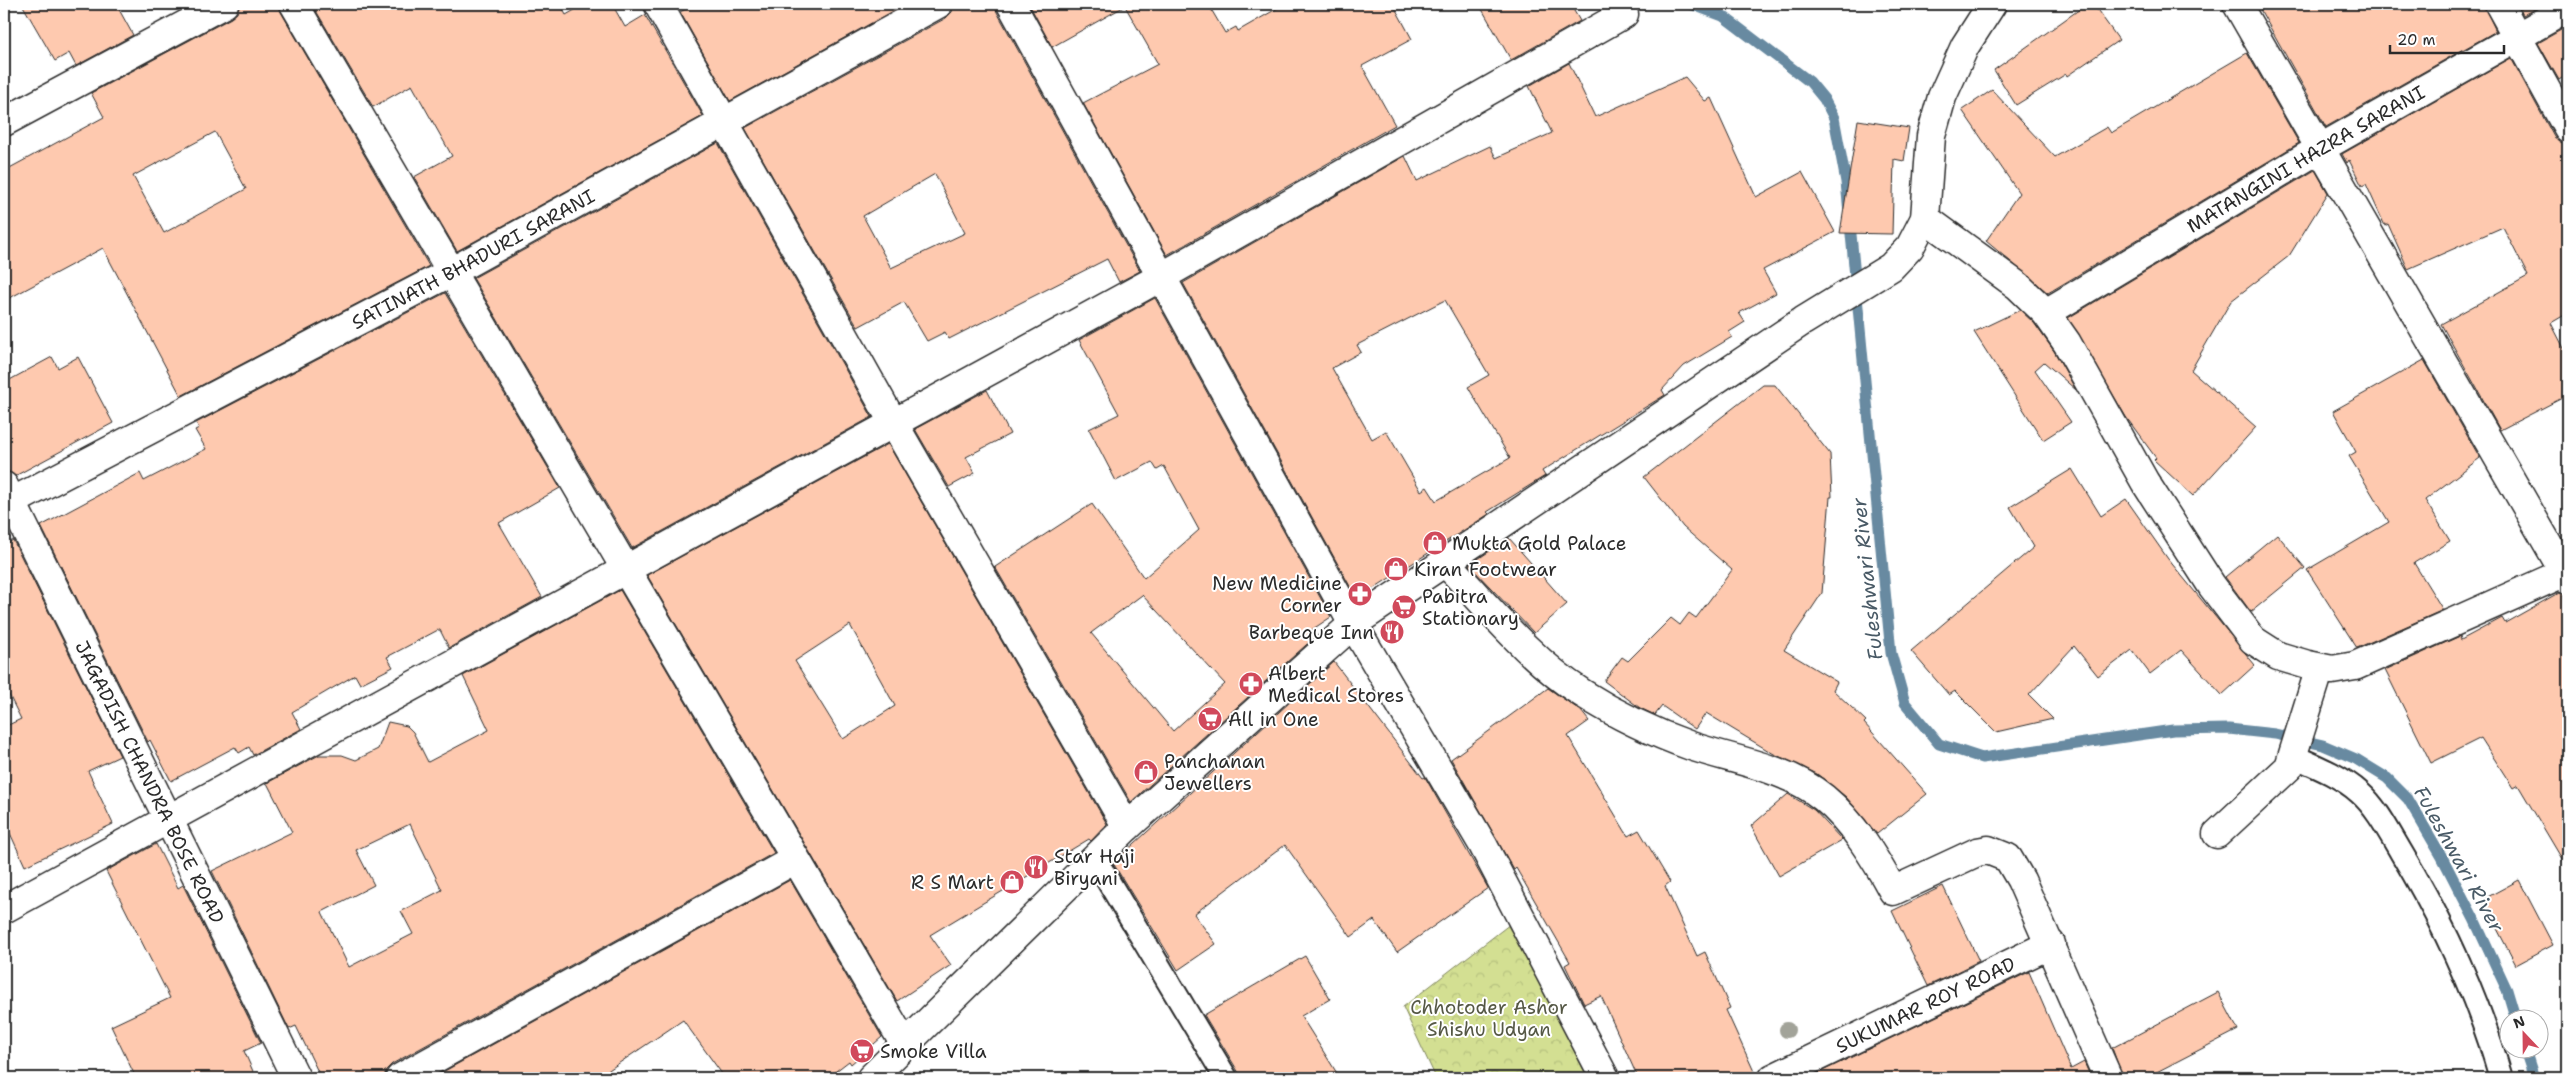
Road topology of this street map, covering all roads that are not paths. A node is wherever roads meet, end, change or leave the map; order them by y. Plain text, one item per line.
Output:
1 (224, 4) edge
2 (294, 4) edge
3 (658, 4) edge
4 (938, 4) edge
5 (1011, 4) edge
6 (1992, 4) edge
7 (2237, 4) edge
8 (2499, 4) edge
9 (2568, 8) edge
10 (1624, 14) dead end
11 (2517, 38) junction
12 (4, 122) edge
13 (726, 122) junction
14 (2568, 129) edge
15 (2321, 148) junction
16 (1924, 218) junction
17 (451, 272) junction
18 (1161, 277) junction
19 (2046, 313) junction
20 (894, 424) junction
21 (6, 498) edge
22 (1446, 564) junction
23 (625, 571) junction
24 (2567, 574) edge
25 (1352, 624) junction
26 (2320, 668) junction
27 (2294, 753) junction
28 (169, 819) junction
29 (1127, 827) junction
30 (2216, 834) dead end
31 (1095, 859) junction
32 (794, 860) junction
33 (4, 908) edge
34 (2051, 944) junction
35 (904, 1045) junction
36 (296, 1078) edge
37 (400, 1078) edge
38 (871, 1078) edge
39 (1226, 1078) edge
40 (1605, 1078) edge
41 (1773, 1078) edge
42 (2108, 1078) edge
43 (2501, 1078) edge

1 - 12 street
2 - 17 street
3 - 13 street
4 - 13 street, SATINATH BHADURI SARANI
5 - 18 street
6 - 16 street
7 - 15 street
8 - 11 street
9 - 11 street, MATANGINI HAZRA SARANI
10 - 18 street
11 - 14 street
11 - 15 street, MATANGINI HAZRA SARANI
13 - 17 street, SATINATH BHADURI SARANI
13 - 20 street
15 - 19 street, MATANGINI HAZRA SARANI
15 - 24 street
16 - 19 street
16 - 22 street
17 - 21 street, SATINATH BHADURI SARANI
17 - 23 street
18 - 20 street
18 - 25 street
19 - 26 street
20 - 23 street
20 - 29 street
21 - 28 street, JAGADISH CHANDRA BOSE ROAD
22 - 25 street
22 - 34 street
23 - 28 street
23 - 32 street
24 - 26 street
25 - 29 street
25 - 40 street
26 - 27 street
27 - 30 street
27 - 43 lane
28 - 33 street
28 - 36 street, JAGADISH CHANDRA BOSE ROAD
29 - 31 street
31 - 35 street
31 - 39 lane
32 - 35 street
32 - 37 street
34 - 41 street, SUKUMAR ROY ROAD
34 - 42 street
35 - 38 street

